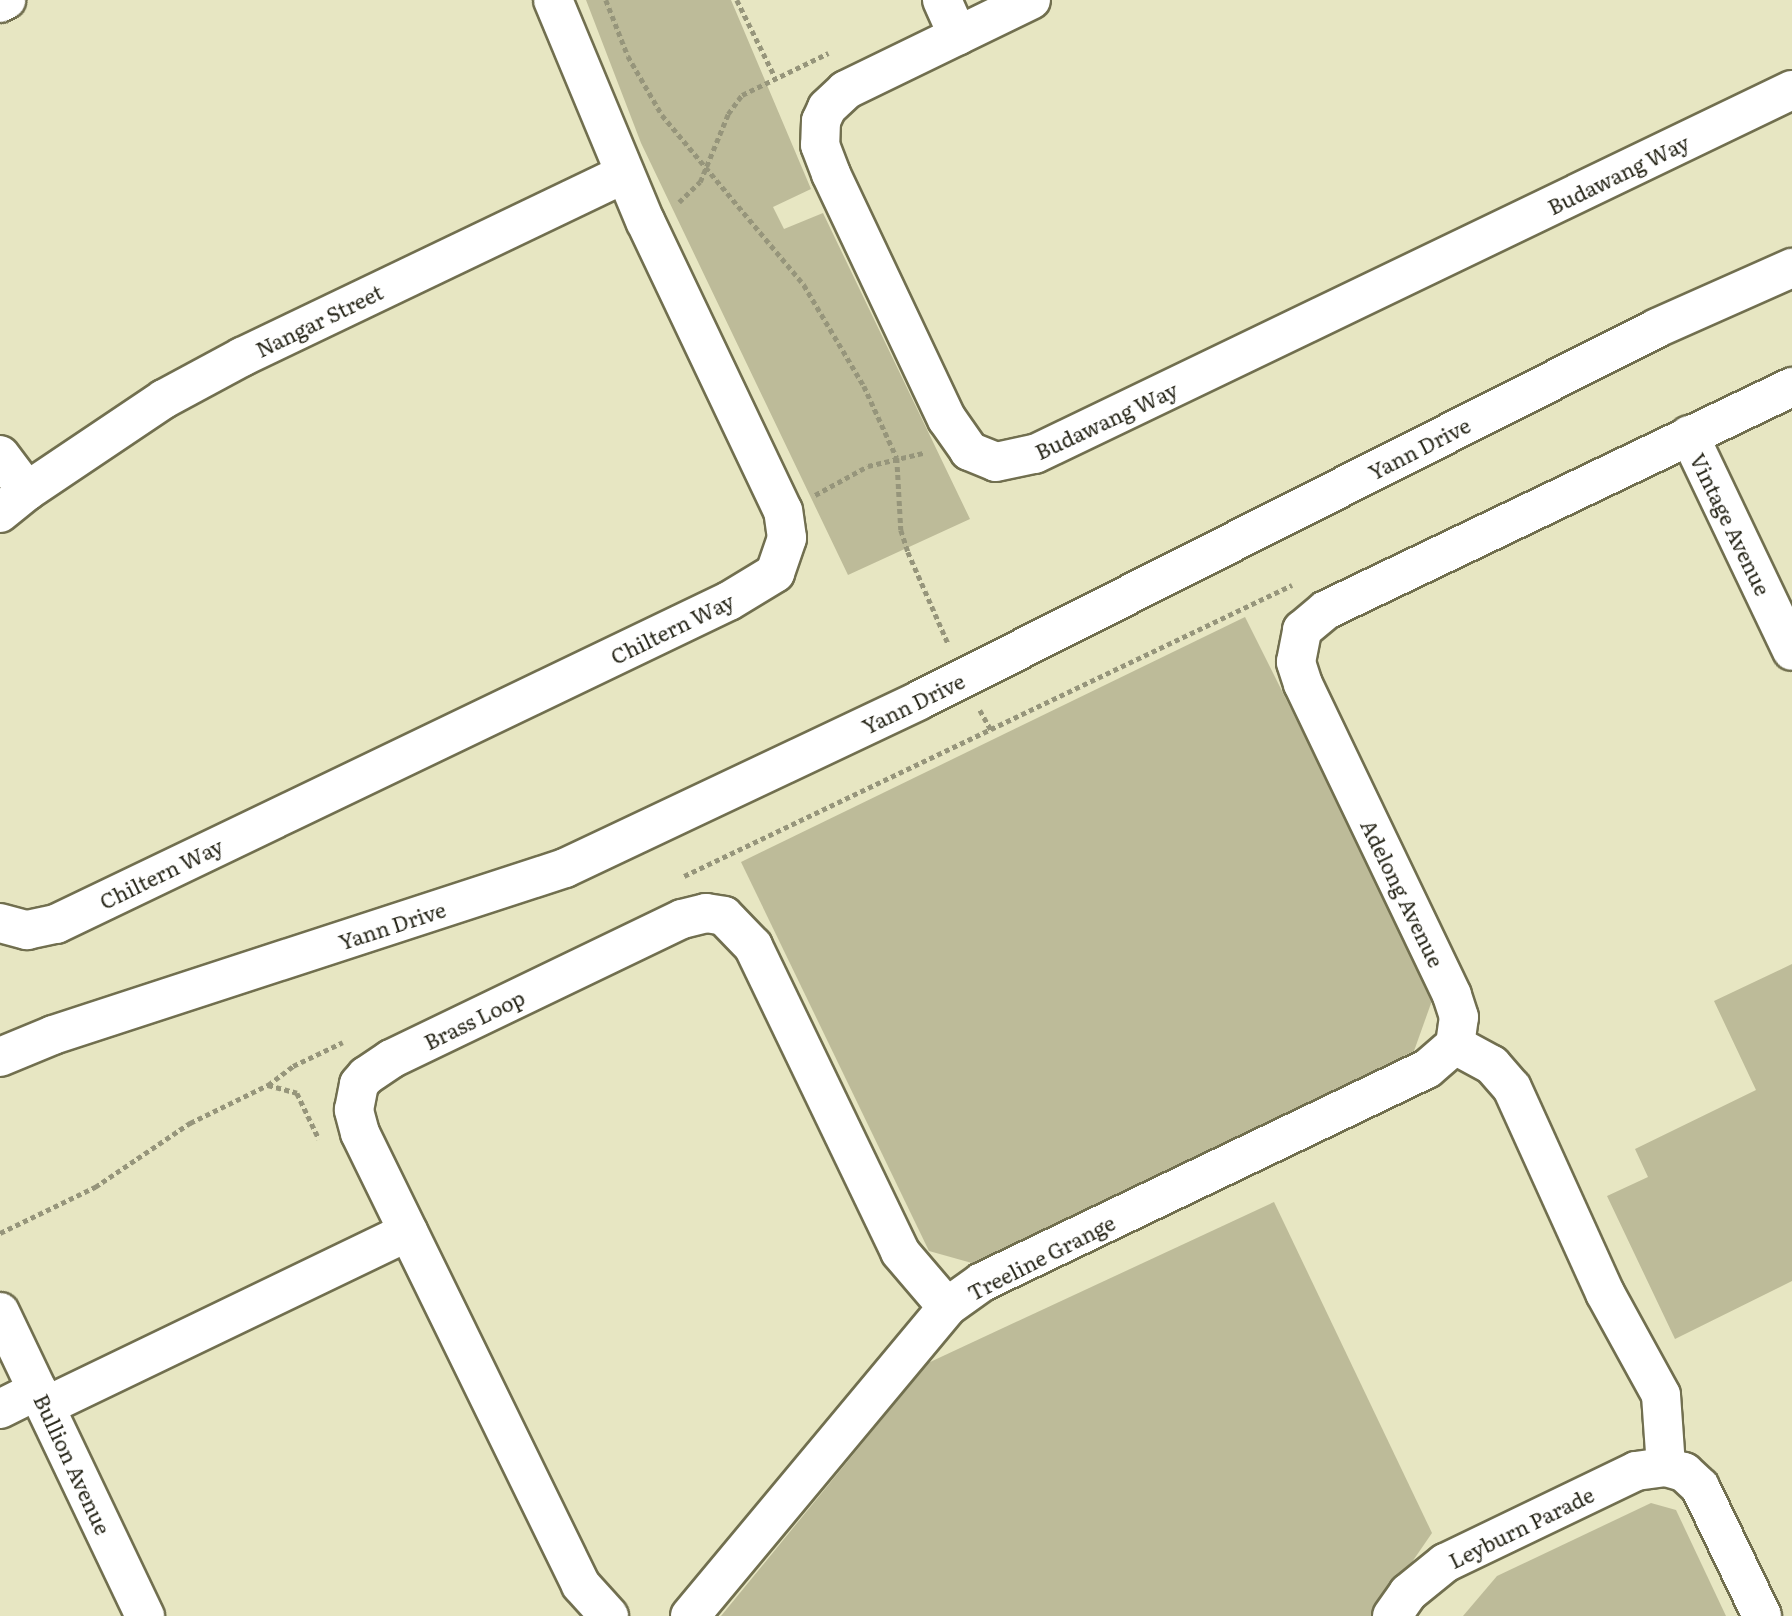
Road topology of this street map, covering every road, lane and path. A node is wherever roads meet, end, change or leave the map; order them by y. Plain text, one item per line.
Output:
1 (6, 0) edge
2 (552, 0) edge
3 (606, 0) edge
4 (737, 0) edge
5 (942, 0) edge
6 (1031, 0) edge
7 (0, 3) edge
8 (958, 36) junction
9 (1792, 90) edge
10 (706, 171) junction
11 (624, 174) junction
12 (645, 221) junction
13 (1792, 268) edge
14 (1792, 387) edge
15 (1689, 435) junction
16 (958, 438) junction
17 (0, 455) edge
18 (897, 458) junction
19 (14, 502) edge
20 (783, 511) junction
21 (1792, 651) edge
22 (963, 678) junction
23 (991, 730) dead end
24 (0, 923) edge
25 (1455, 1045) junction
26 (0, 1057) edge
27 (321, 1143) dead end
28 (408, 1232) junction
29 (0, 1233) edge
30 (947, 1307) junction
31 (0, 1312) edge
32 (42, 1398) junction
33 (0, 1409) edge
34 (1666, 1467) junction
35 (145, 1616) edge
36 (609, 1616) edge
37 (690, 1616) edge
38 (1392, 1616) edge
39 (1762, 1616) edge

1 - 7 street
2 - 11 street, Chiltern Way
3 - 10 path
4 - 10 path
5 - 8 street
6 - 8 street, Budawang Way
8 - 16 street, Budawang Way
9 - 16 street, Budawang Way
10 - 12 path
10 - 18 path
11 - 12 street, Chiltern Way
11 - 19 street, Nangar Street
12 - 20 street, Chiltern Way
13 - 22 street, Yann Drive
14 - 15 street, Adelong Avenue
15 - 21 street, Vintage Avenue
15 - 25 street, Adelong Avenue
16 - 18 path
17 - 19 street
18 - 20 path
18 - 22 path
20 - 24 street, Chiltern Way
22 - 23 path
22 - 26 street, Yann Drive
25 - 30 street, Treeline Grange
25 - 34 street
27 - 29 path
28 - 30 street, Brass Loop
28 - 32 street
28 - 36 street, Brass Loop
30 - 37 street, Treeline Grange
31 - 32 street, Bullion Avenue
32 - 33 street
32 - 35 street, Bullion Avenue
34 - 38 street, Leyburn Parade
34 - 39 street

